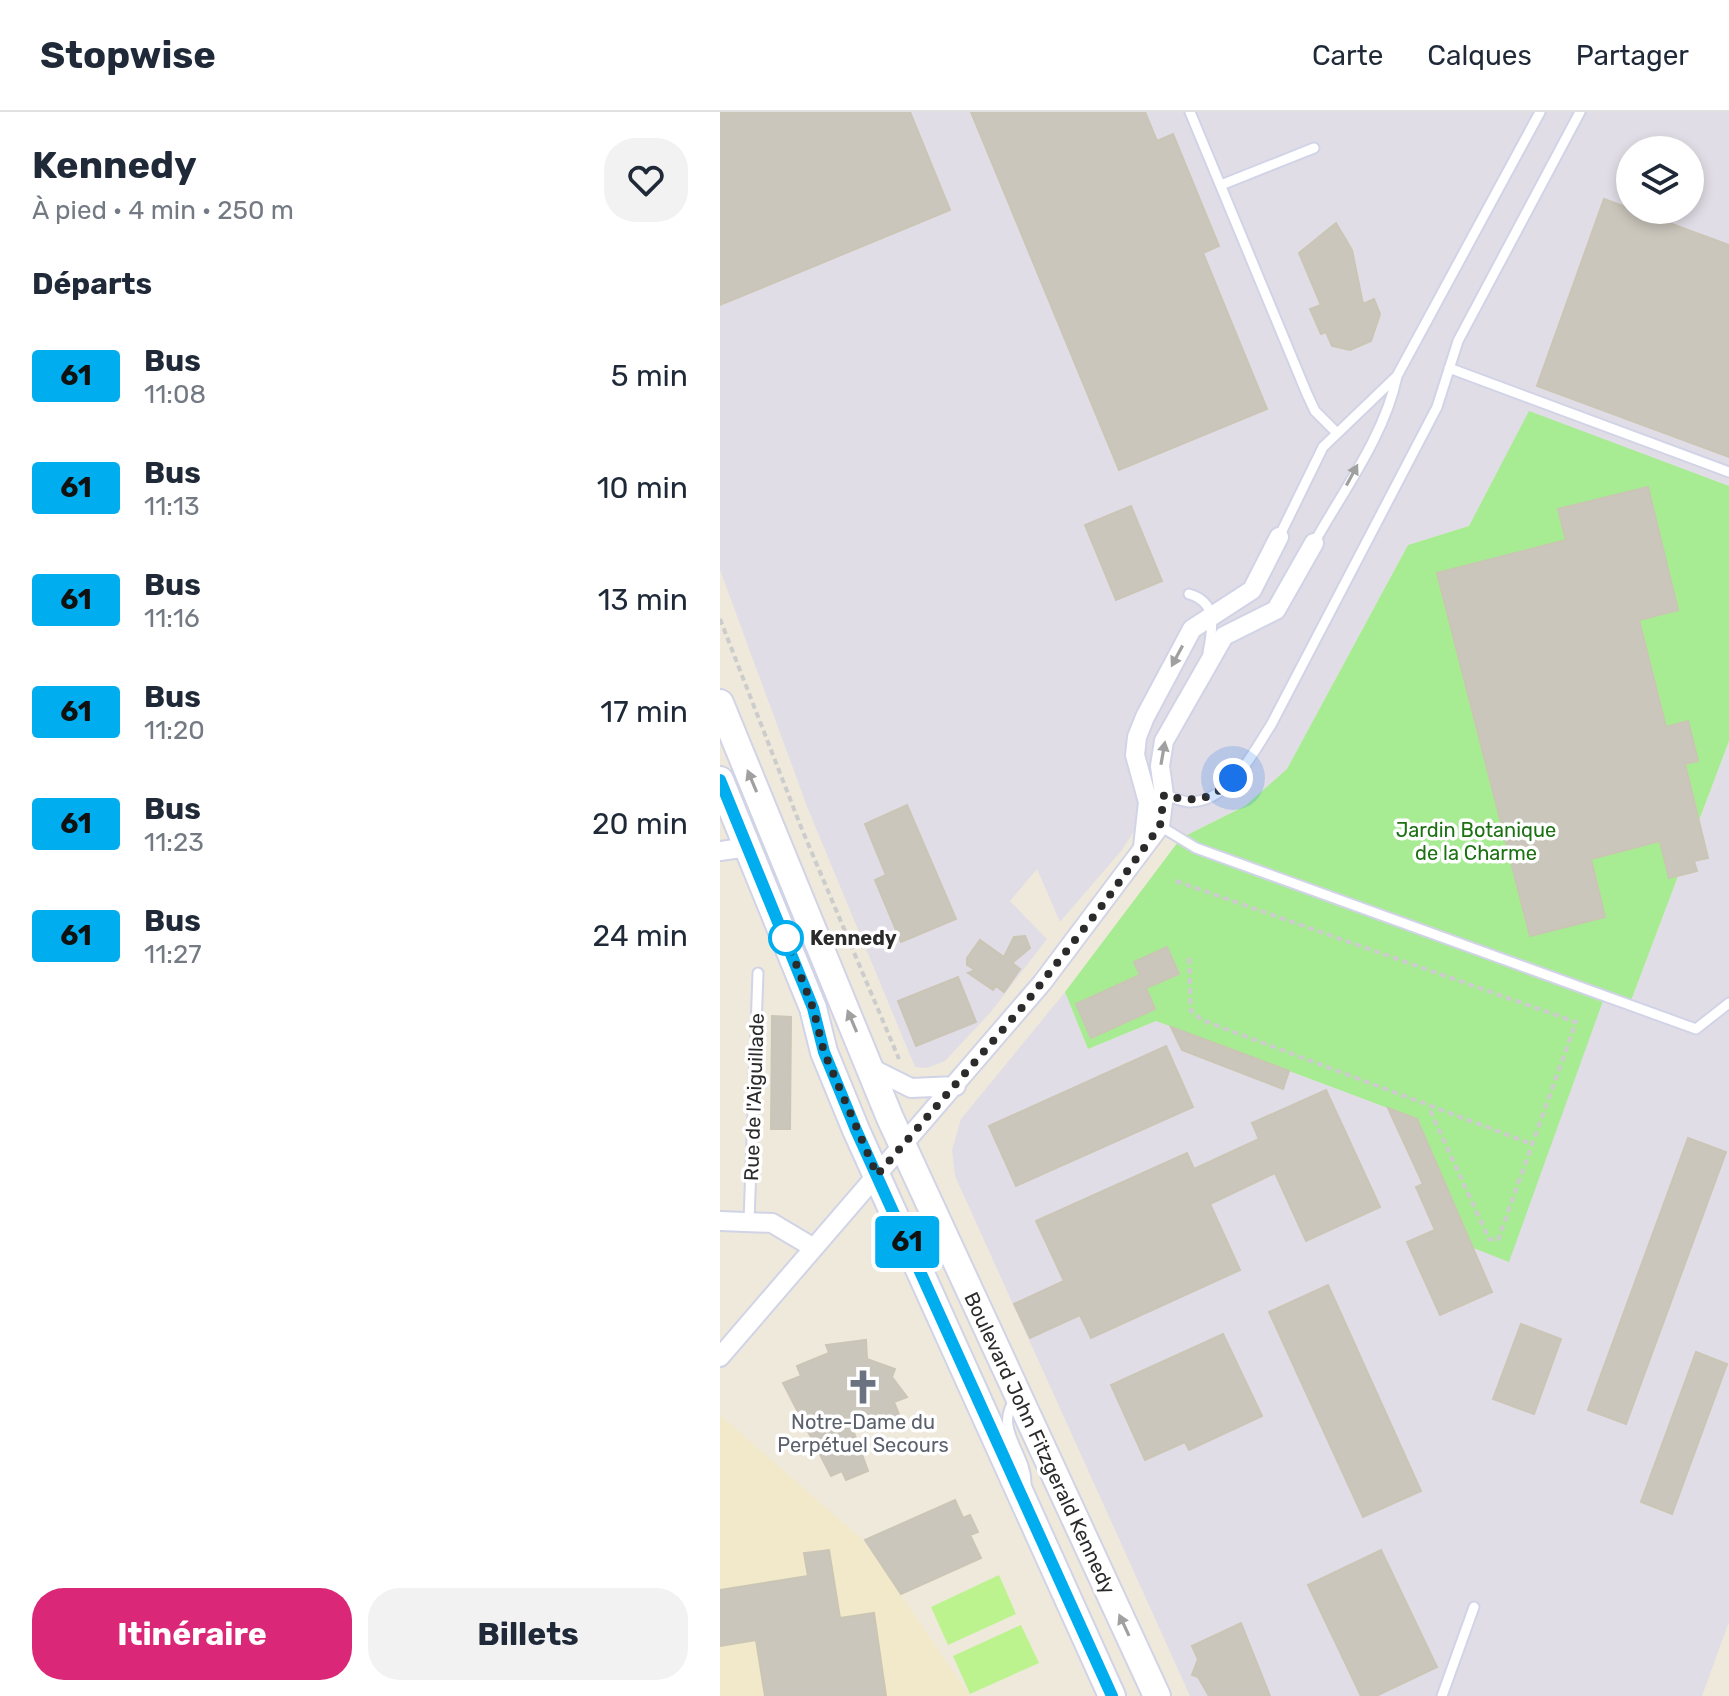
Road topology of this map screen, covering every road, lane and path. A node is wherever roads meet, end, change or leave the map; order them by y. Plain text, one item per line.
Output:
1 (1190, 112) edge
2 (1540, 112) edge
3 (1580, 112) edge
4 (1314, 148) dead end
5 (1221, 185) junction
6 (1449, 368) junction
7 (1397, 376) junction
8 (1336, 432) junction
9 (1729, 472) edge
10 (1279, 537) joint
11 (1314, 543) joint
12 (1189, 594) dead end
13 (1211, 615) junction
14 (720, 619) edge
15 (1205, 668) junction
16 (720, 703) edge
17 (720, 780) edge
18 (1164, 795) junction
19 (1160, 826) junction
20 (748, 847) junction
21 (720, 851) edge
22 (1142, 852) junction
23 (1176, 881) dead end
24 (1189, 958) dead end
25 (758, 973) dead end
26 (1729, 1003) edge
27 (871, 1068) junction
28 (907, 1069) dead end
29 (956, 1086) junction
30 (1429, 1108) junction
31 (903, 1144) junction
32 (1532, 1144) junction
33 (877, 1175) junction
34 (720, 1221) edge
35 (749, 1221) junction
36 (814, 1248) junction
37 (720, 1357) edge
38 (1018, 1396) junction
39 (1024, 1498) junction
40 (1474, 1607) dead end
41 (1112, 1696) edge
42 (1157, 1696) edge
43 (1442, 1696) edge

1 - 5 lane
2 - 7 lane
3 - 6 lane
4 - 5 lane
5 - 8 lane
6 - 9 lane
6 - 18 lane
7 - 8 lane
11 -> 7 lane
8 - 10 lane
10 - 13 street
11 - 15 street
12 - 13 lane
13 - 15 lane
13 -> 22 street
14 - 28 path
18 -> 15 street
27 -> 16 main road, Boulevard John Fitzgerald Kennedy
17 - 20 main road, Boulevard John Fitzgerald Kennedy
18 - 19 street
19 - 22 street
19 - 26 lane
20 - 21 street
20 - 33 main road, Boulevard John Fitzgerald Kennedy
22 - 29 street
23 - 32 path
24 - 30 path
25 - 35 lane, Rue de l'Aiguillade
27 - 29 street
27 - 31 main road, Boulevard John Fitzgerald Kennedy
29 - 31 street
30 - 32 path
30 - 32 path
31 - 33 street
31 - 38 main road, Boulevard John Fitzgerald Kennedy
33 - 36 street
33 - 39 main road, Boulevard John Fitzgerald Kennedy
34 - 35 street
35 - 36 street
36 - 37 street
38 - 39 lane
42 -> 38 main road, Boulevard John Fitzgerald Kennedy
39 - 41 main road, Boulevard John Fitzgerald Kennedy
40 - 43 lane

